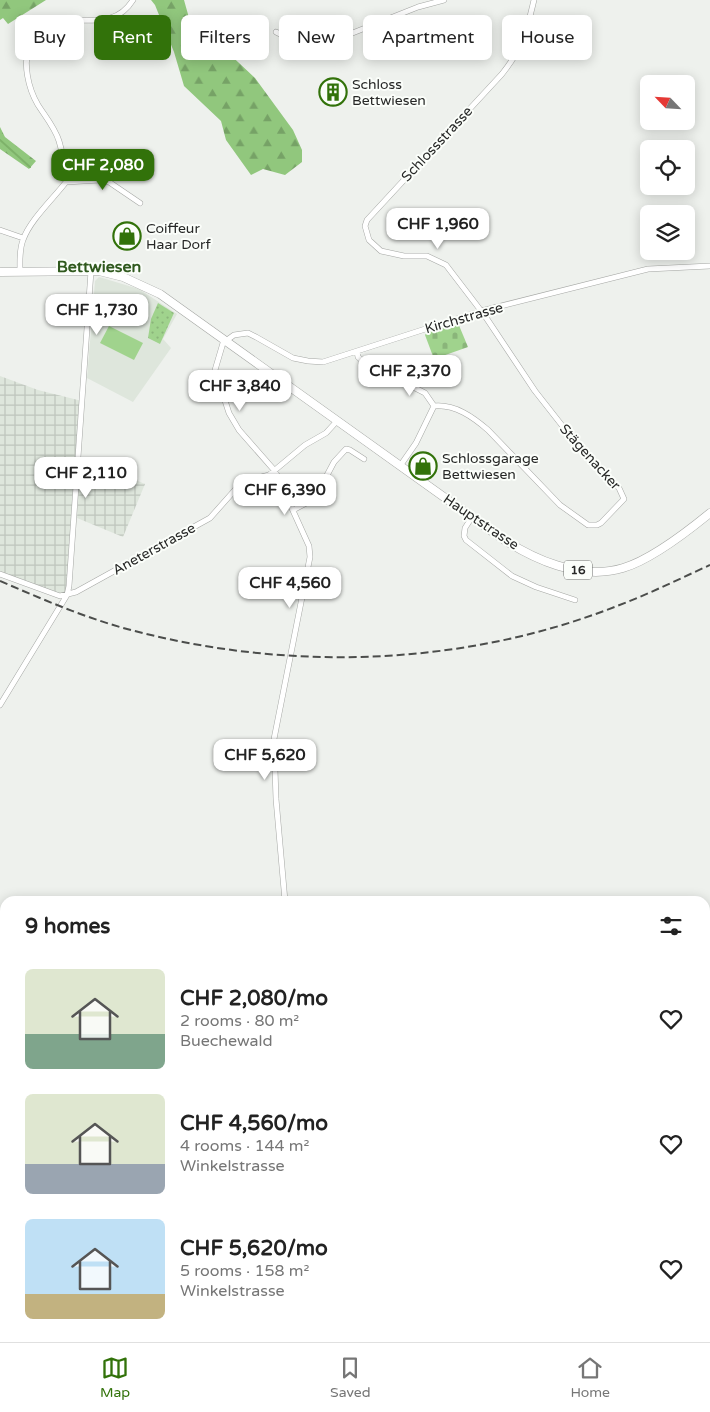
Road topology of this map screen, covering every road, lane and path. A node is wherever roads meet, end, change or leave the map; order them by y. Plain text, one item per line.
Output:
1 (133, 0) edge
2 (444, 0) edge
3 (534, 0) edge
4 (276, 32) dead end
5 (279, 33) edge
6 (353, 33) edge
7 (66, 182) junction
8 (140, 203) dead end
9 (0, 230) edge
10 (23, 238) junction
11 (710, 266) edge
12 (91, 270) junction
13 (0, 272) edge
14 (20, 272) junction
15 (482, 312) junction
16 (226, 341) junction
17 (357, 352) junction
18 (434, 406) junction
19 (337, 420) junction
20 (364, 460) dead end
21 (400, 466) junction
22 (275, 471) junction
23 (293, 510) junction
24 (710, 513) edge
25 (472, 518) junction
26 (0, 574) edge
27 (67, 595) junction
28 (575, 600) dead end
29 (0, 705) edge
30 (285, 896) edge

1 - 7 street
2 - 6 street
3 - 15 street, Schlossstrasse
4 - 5 street
7 - 8 street
7 - 10 street
9 - 10 street
10 - 14 street
11 - 15 street, Kirchstrasse
12 - 14 main road, Hauptstrasse / 16
12 - 16 main road, Hauptstrasse / 16
12 - 27 street
13 - 14 main road, Hauptstrasse / 16
15 - 17 street, Kirchstrasse
15 - 18 street, Stägenacker
16 - 17 street, Kirchstrasse
16 - 19 main road, Hauptstrasse / 16
16 - 22 street
17 - 18 street
18 - 21 street
19 - 21 main road, Hauptstrasse / 16
19 - 22 street, Aneterstrasse
20 - 23 street
21 - 25 main road, Hauptstrasse / 16
22 - 23 street
22 - 27 street, Aneterstrasse
23 - 30 street
24 - 25 main road, Hauptstrasse / 16
25 - 28 street
26 - 27 street
27 - 29 street

